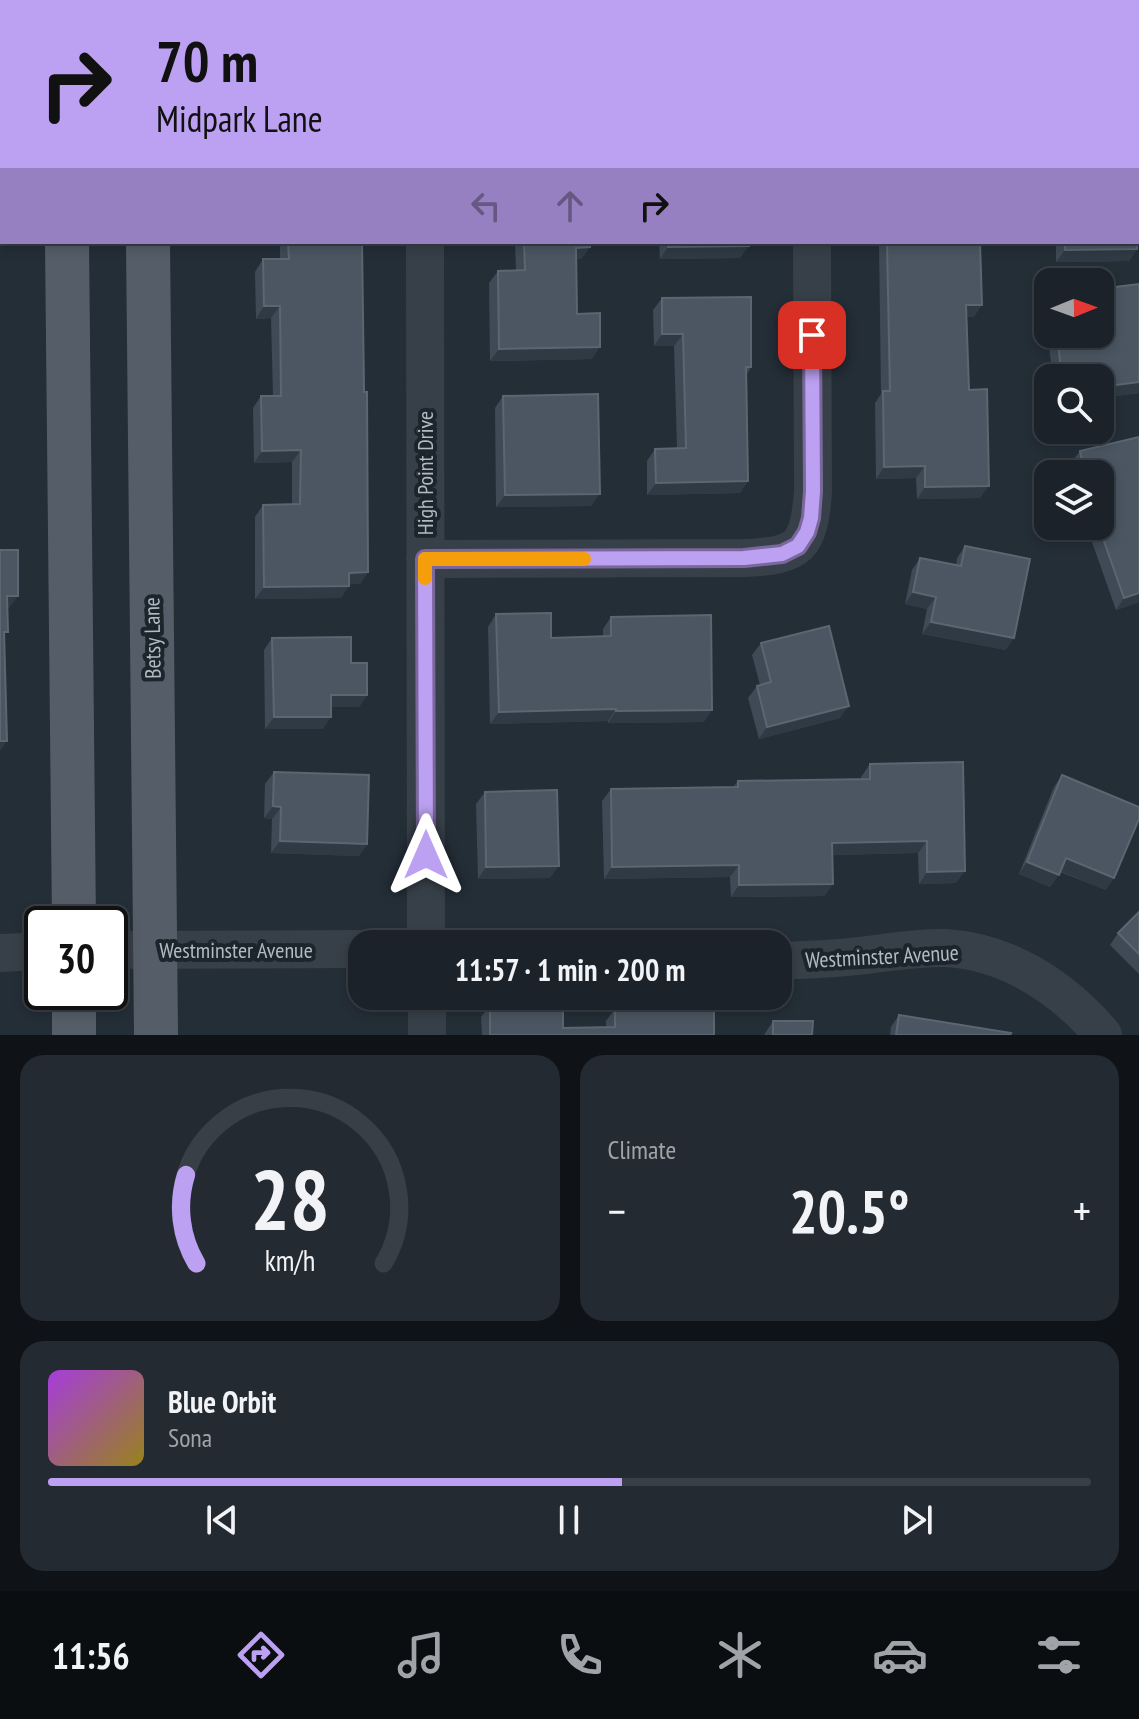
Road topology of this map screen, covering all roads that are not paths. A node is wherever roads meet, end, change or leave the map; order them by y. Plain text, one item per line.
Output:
1 (67, 244) edge
2 (148, 244) edge
3 (425, 244) edge
4 (812, 244) edge
5 (425, 559) junction
6 (74, 906) edge
7 (426, 930) edge
8 (348, 949) edge
9 (128, 950) edge
10 (155, 950) junction
11 (24, 952) edge
12 (0, 953) edge
13 (792, 960) edge
14 (74, 1010) edge
15 (427, 1010) edge
16 (74, 1035) edge
17 (156, 1035) edge
18 (427, 1035) edge
19 (1103, 1035) edge

1 - 6 main road
2 - 10 main road, Betsy Lane
3 - 5 street, High Point Drive
4 - 5 street
5 - 7 street, High Point Drive
8 - 10 street, Westminster Avenue
9 - 10 street, Westminster Avenue
10 - 17 main road, Betsy Lane
11 - 12 street
13 - 19 street, Westminster Avenue
14 - 16 main road
15 - 18 street

